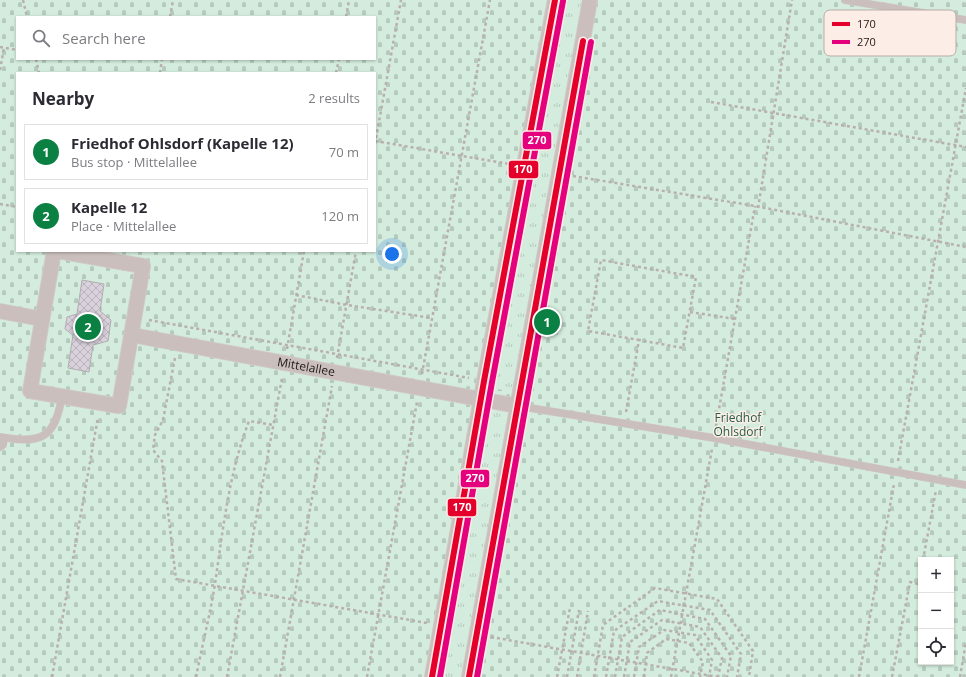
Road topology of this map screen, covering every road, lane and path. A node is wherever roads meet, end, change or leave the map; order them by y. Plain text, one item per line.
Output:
1 (23, 0) edge
2 (173, 0) edge
3 (349, 0) edge
4 (401, 0) edge
5 (490, 0) edge
6 (555, 0) edge
7 (590, 0) edge
8 (792, 0) edge
9 (844, 0) edge
10 (905, 10) edge
11 (27, 16) edge
12 (170, 16) edge
13 (346, 16) edge
14 (956, 18) edge
15 (966, 20) edge
16 (0, 47) edge
17 (4, 48) junction
18 (16, 50) edge
19 (36, 60) edge
20 (162, 60) edge
21 (339, 60) edge
22 (0, 70) edge
23 (38, 72) edge
24 (160, 72) edge
25 (336, 72) edge
26 (966, 88) edge
27 (711, 102) dead end
28 (774, 113) junction
29 (376, 137) edge
30 (376, 142) edge
31 (956, 145) junction
32 (966, 147) edge
33 (462, 157) junction
34 (524, 167) junction
35 (559, 174) junction
36 (0, 204) edge
37 (755, 206) junction
38 (16, 207) edge
39 (758, 208) junction
40 (938, 242) junction
41 (966, 247) edge
42 (54, 252) edge
43 (64, 252) edge
44 (304, 252) edge
45 (356, 252) edge
46 (296, 295) junction
47 (347, 305) junction
48 (0, 311) edge
49 (690, 312) junction
50 (135, 318) junction
51 (432, 318) junction
52 (42, 319) junction
53 (735, 319) junction
54 (132, 334) junction
55 (639, 340) junction
56 (177, 342) junction
57 (288, 345) junction
58 (338, 354) junction
59 (284, 362) junction
60 (423, 370) junction
61 (335, 371) junction
62 (484, 381) junction
63 (420, 386) junction
64 (62, 396) junction
65 (481, 398) junction
66 (101, 403) junction
67 (518, 406) junction
68 (624, 423) junction
69 (273, 425) junction
70 (2, 438) edge
71 (714, 438) junction
72 (0, 447) edge
73 (896, 472) junction
74 (938, 480) junction
75 (966, 485) edge
76 (924, 557) edge
77 (918, 584) edge
78 (214, 586) junction
79 (243, 591) junction
80 (686, 594) junction
81 (294, 600) junction
82 (684, 605) junction
83 (570, 608) dead end
84 (579, 610) dead end
85 (588, 612) dead end
86 (682, 614) junction
87 (378, 615) junction
88 (681, 623) junction
89 (441, 626) junction
90 (679, 632) junction
91 (477, 634) junction
92 (678, 641) junction
93 (966, 642) edge
94 (562, 649) junction
95 (572, 651) junction
96 (581, 653) junction
97 (598, 656) junction
98 (609, 658) junction
99 (618, 659) junction
100 (627, 661) junction
101 (636, 662) junction
102 (645, 664) junction
103 (673, 669) junction
104 (700, 675) edge
105 (709, 676) edge
106 (52, 677) edge
107 (196, 677) edge
108 (227, 677) edge
109 (280, 677) edge
110 (367, 677) edge
111 (432, 677) edge
112 (469, 677) edge
113 (557, 677) edge
114 (567, 677) edge
115 (577, 677) edge
116 (594, 677) edge
117 (606, 677) edge
118 (615, 677) edge
119 (624, 677) edge
120 (634, 677) edge
121 (644, 677) edge
122 (671, 677) edge
123 (718, 677) edge
124 (727, 677) edge
125 (737, 677) edge
126 (749, 677) edge
127 (859, 677) edge
128 (892, 677) edge
129 (960, 677) edge

1 - 11 path
2 - 12 path
3 - 13 path
4 - 29 path
5 - 33 path
6 - 34 street
7 - 35 street
8 - 28 path
9 - 10 lane
14 - 15 lane
16 - 17 path
17 - 18 path
17 - 22 path
19 - 23 path
20 - 24 path
21 - 25 path
26 - 31 path
27 - 28 path
28 - 31 path
28 - 39 path
30 - 33 path
31 - 32 path
31 - 40 path
33 - 34 path
33 - 51 path
34 - 62 street
35 - 37 path
35 - 67 street
36 - 38 path
37 - 39 path
37 - 53 path
39 - 40 path
40 - 41 path
40 - 73 path
42 - 52 street
43 - 50 street
44 - 46 path
45 - 47 path
46 - 47 path
46 - 57 path
47 - 51 path
47 - 58 path
48 - 52 street
49 - 53 path
49 - 55 path
49 - 55 path
50 - 54 street
50 - 57 path
51 - 60 path
52 - 64 street
53 - 71 path
54 - 56 street, Mittelallee
54 - 66 street
55 - 68 path
56 - 59 street, Mittelallee
56 - 78 path
57 - 58 path
57 - 59 path
58 - 60 path
58 - 61 path
59 - 61 street, Mittelallee
59 - 69 path
60 - 62 path
60 - 63 path
61 - 63 street, Mittelallee
61 - 81 path
62 - 65 street
63 - 65 street, Mittelallee
63 - 87 path
64 - 66 street
64 - 70 lane
65 - 67 street, Mittelallee
65 - 89 street
66 - 106 path
67 - 68 lane
67 - 91 street
68 - 71 lane
69 - 78 path
69 - 79 path
70 - 72 lane
71 - 73 lane
71 - 80 path
73 - 74 lane
73 - 127 path
74 - 75 lane
74 - 76 path
77 - 128 path
78 - 79 path
78 - 107 path
79 - 81 path
79 - 108 path
80 - 82 path
80 - 97 path
80 - 126 path
81 - 87 path
81 - 109 path
82 - 86 path
82 - 98 path
82 - 125 path
83 - 94 path
84 - 95 path
85 - 96 path
86 - 88 path
86 - 99 path
86 - 124 path
87 - 89 path
87 - 110 path
88 - 90 path
88 - 100 path
88 - 123 path
89 - 111 street
90 - 92 path
90 - 101 path
90 - 105 path
91 - 94 path
91 - 112 street
92 - 102 path
92 - 103 path
92 - 104 path
93 - 129 path
94 - 95 path
94 - 113 path
95 - 96 path
95 - 114 path
96 - 97 path
96 - 115 path
97 - 98 path
97 - 116 path
98 - 99 path
98 - 117 path
99 - 100 path
99 - 118 path
100 - 101 path
100 - 119 path
101 - 102 path
101 - 120 path
102 - 103 path
102 - 121 path
103 - 104 path
103 - 122 path
104 - 105 path
105 - 123 path

